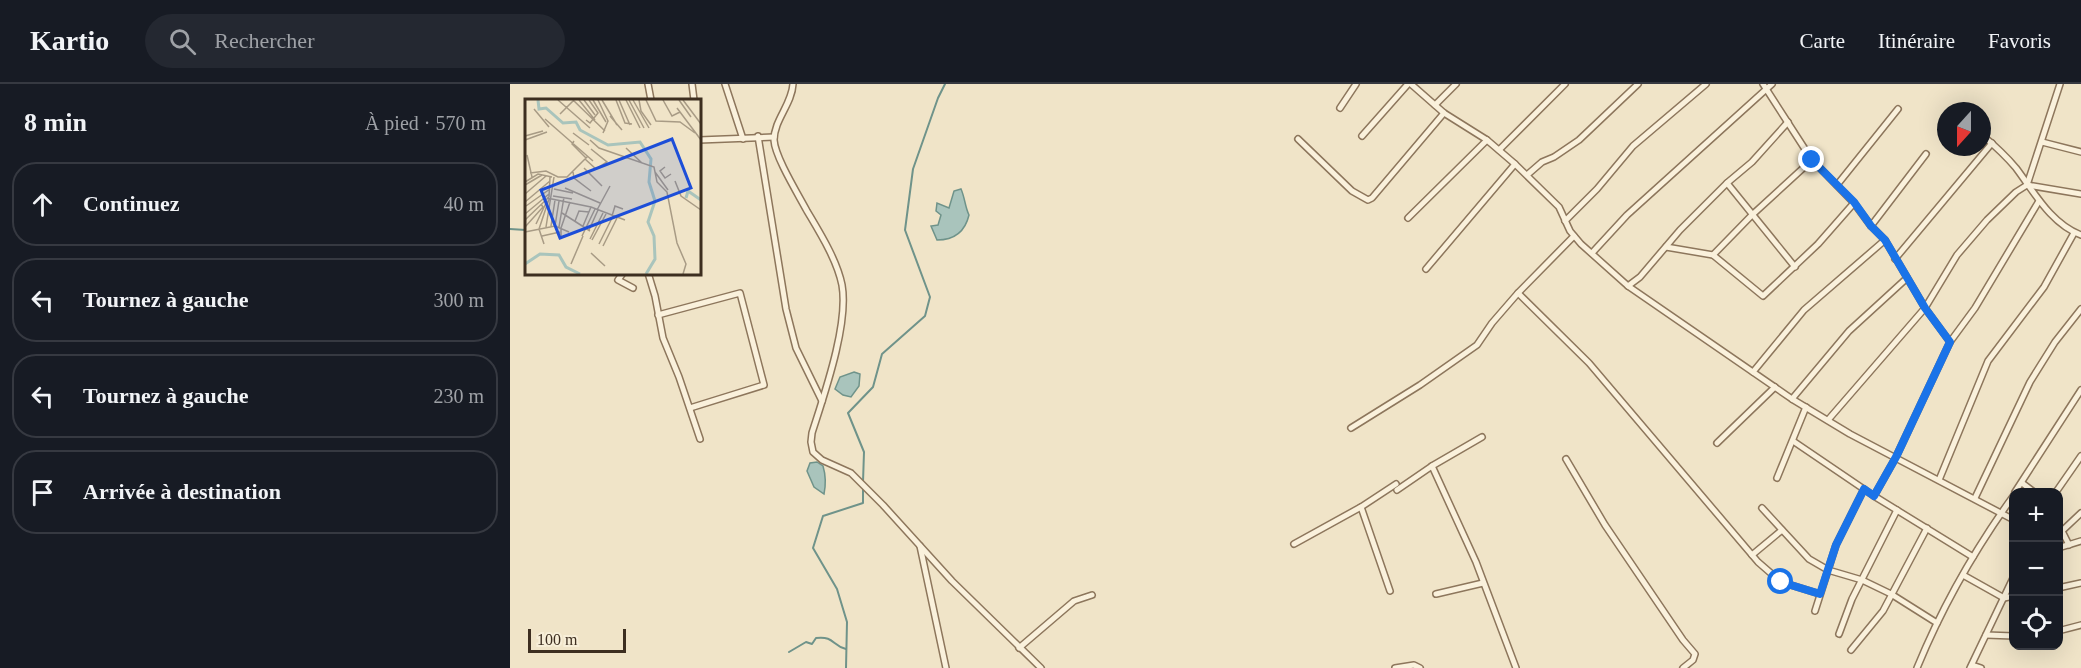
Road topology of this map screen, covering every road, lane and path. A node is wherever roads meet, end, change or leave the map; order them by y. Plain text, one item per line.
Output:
1 (648, 84) edge
2 (692, 84) edge
3 (726, 84) edge
4 (793, 84) edge
5 (1356, 84) edge
6 (1409, 84) edge
7 (1456, 84) edge
8 (1565, 84) edge
9 (1638, 84) edge
10 (1706, 84) edge
11 (1772, 84) edge
12 (2060, 84) edge
13 (1765, 87) edge
14 (651, 99) edge
15 (694, 99) edge
16 (1435, 105) junction
17 (1340, 108) dead end
18 (1898, 109) dead end
19 (1444, 113) junction
20 (1788, 122) junction
21 (758, 136) junction
22 (1362, 136) dead end
23 (774, 137) junction
24 (743, 139) junction
25 (1298, 139) dead end
26 (700, 140) edge
27 (1487, 140) junction
28 (2042, 142) junction
29 (1992, 143) joint
30 (1499, 150) junction
31 (2081, 152) edge
32 (1926, 154) dead end
33 (1812, 160) junction
34 (1515, 164) junction
35 (1527, 175) junction
36 (1727, 183) junction
37 (1837, 185) junction
38 (2027, 185) junction
39 (2081, 194) edge
40 (2039, 201) junction
41 (1854, 202) junction
42 (1752, 214) junction
43 (1408, 218) dead end
44 (1565, 222) junction
45 (1871, 226) junction
46 (2078, 234) edge
47 (1575, 236) junction
48 (1885, 240) junction
49 (1666, 247) junction
50 (1592, 253) junction
51 (1713, 255) junction
52 (1895, 259) junction
53 (1795, 267) junction
54 (1426, 269) dead end
55 (622, 274) edge
56 (648, 274) edge
57 (1907, 278) junction
58 (1628, 286) junction
59 (633, 288) dead end
60 (1518, 293) junction
61 (1925, 308) junction
62 (2081, 309) edge
63 (658, 315) junction
64 (1950, 342) junction
65 (1753, 372) junction
66 (1775, 387) junction
67 (2081, 390) edge
68 (1792, 399) junction
69 (822, 401) junction
70 (1806, 407) junction
71 (690, 408) junction
72 (1828, 420) junction
73 (1351, 428) dead end
74 (1482, 437) dead end
75 (700, 439) dead end
76 (1792, 441) junction
77 (1717, 443) dead end
78 (2081, 456) edge
79 (1896, 457) junction
80 (1566, 459) dead end
81 (1432, 466) junction
82 (1777, 478) dead end
83 (1939, 480) junction
84 (2022, 483) junction
85 (2018, 488) edge
86 (2029, 488) edge
87 (2059, 488) edge
88 (1864, 489) junction
89 (1874, 496) junction
90 (1975, 498) junction
91 (2009, 501) edge
92 (1361, 507) junction
93 (1762, 508) dead end
94 (1897, 510) junction
95 (2001, 512) junction
96 (2081, 513) edge
97 (2009, 517) edge
98 (1927, 528) junction
99 (1782, 530) junction
100 (2063, 530) joint
101 (2081, 541) edge
102 (1294, 544) dead end
103 (2068, 545) junction
104 (920, 546) junction
105 (2063, 546) edge
106 (1752, 555) junction
107 (1973, 557) junction
108 (1828, 570) junction
109 (1963, 575) junction
110 (1862, 580) junction
111 (1483, 583) junction
112 (2081, 583) edge
113 (2009, 586) edge
114 (2063, 587) edge
115 (1390, 591) dead end
116 (1436, 594) dead end
117 (1820, 594) junction
118 (1891, 594) junction
119 (1092, 595) dead end
120 (2009, 597) edge
121 (2004, 598) junction
122 (1815, 611) dead end
123 (1936, 623) junction
124 (2081, 625) edge
125 (2063, 630) edge
126 (1839, 634) dead end
127 (1986, 635) junction
128 (2009, 636) edge
129 (1019, 648) junction
130 (1851, 650) dead end
131 (1971, 667) edge
132 (945, 668) edge
133 (1041, 668) edge
134 (1395, 668) edge
135 (1420, 668) edge
136 (1516, 668) edge
137 (1683, 668) edge
138 (1917, 668) edge
139 (1981, 668) edge

1 - 14 street
2 - 15 street
3 - 24 street
4 - 23 street
5 - 17 street
6 - 16 street
6 - 22 street
7 - 16 street
8 - 30 street
9 - 35 street
10 - 44 street
11 - 13 street
12 - 28 street
13 - 20 street
13 - 50 street
16 - 19 street
18 - 37 street
19 - 25 street
19 - 27 street
20 - 33 street
20 - 36 street
21 - 23 street
21 - 24 street
21 - 69 street
23 - 69 street
24 - 26 street
27 - 30 street
27 - 43 street
28 - 31 street
28 - 38 street
29 - 38 street
29 - 52 street
30 - 34 street
32 - 45 street
33 - 37 street
33 - 42 street
34 - 35 street
34 - 54 street
35 - 44 street
36 - 42 street
36 - 49 street
37 - 41 street
38 - 39 street
38 - 40 street
38 - 61 street
40 - 46 street
40 - 64 street
41 - 45 street
41 - 53 street
42 - 51 street
42 - 53 street
44 - 47 street
45 - 48 street
46 - 83 street
47 - 50 street
47 - 60 street
48 - 52 street
48 - 65 street
49 - 51 street
49 - 58 street
50 - 58 street
51 - 53 street
52 - 57 street
55 - 59 street
56 - 63 street
57 - 61 street
57 - 68 street
58 - 65 street
60 - 73 street
60 - 106 street
61 - 64 street
61 - 72 street
62 - 90 street
63 - 71 street
63 - 71 street
64 - 79 street
65 - 66 street
66 - 68 street
66 - 77 street
67 - 84 street
68 - 70 street
69 - 104 street
70 - 72 street
70 - 76 street
71 - 75 street
72 - 79 street
74 - 81 street
76 - 82 street
76 - 88 street
78 - 87 street
79 - 83 street
79 - 89 street
80 - 137 street
81 - 92 street
81 - 111 street
83 - 90 street
84 - 85 street
84 - 86 street
88 - 89 street
88 - 108 street
89 - 94 street
90 - 95 street
91 - 95 street
92 - 102 street
92 - 115 street
93 - 99 street
94 - 98 street
94 - 110 street
95 - 97 street
95 - 107 street
96 - 100 street
98 - 107 street
98 - 118 street
99 - 106 street
99 - 108 street
100 - 103 street
101 - 103 street
103 - 105 street
104 - 129 street
104 - 132 street
106 - 117 street
107 - 109 street
108 - 110 street
108 - 117 street
109 - 121 street
109 - 123 street
110 - 118 street
110 - 126 street
111 - 116 street
111 - 136 street
112 - 114 street
113 - 121 street
117 - 122 street
118 - 123 street
118 - 130 street
119 - 129 street
120 - 121 street
121 - 127 street
123 - 138 street
124 - 125 street
127 - 128 street
127 - 131 street
129 - 133 street
131 - 139 street
134 - 135 street

